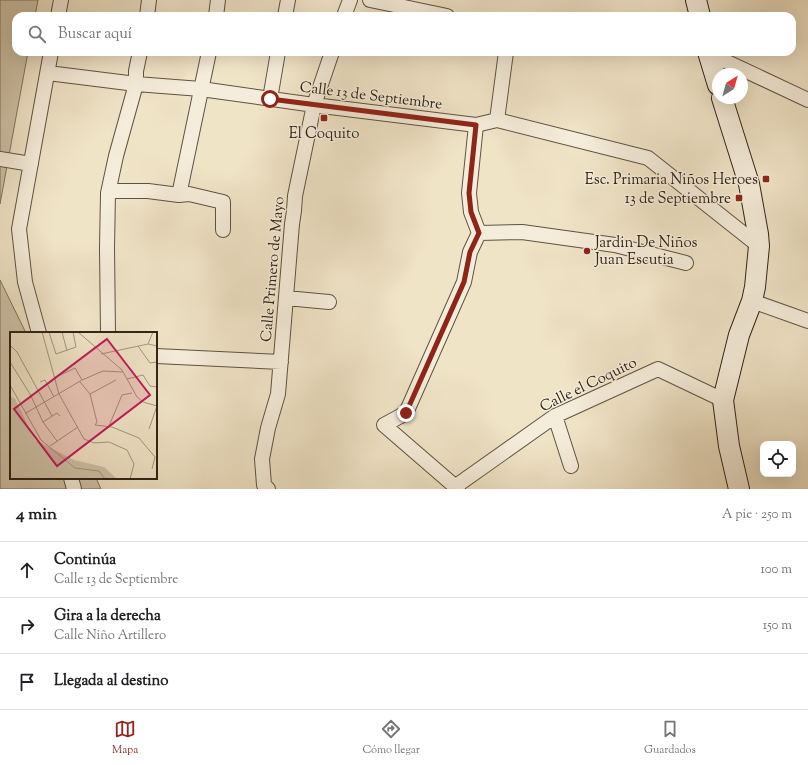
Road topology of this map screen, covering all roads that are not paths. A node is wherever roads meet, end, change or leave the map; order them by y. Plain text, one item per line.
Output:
1 (61, 0) edge
2 (149, 0) edge
3 (218, 0) edge
4 (288, 0) edge
5 (350, 0) edge
6 (370, 0) edge
7 (696, 0) edge
8 (59, 12) edge
9 (147, 12) edge
10 (216, 12) edge
11 (286, 12) edge
12 (346, 12) edge
13 (428, 12) edge
14 (699, 12) edge
15 (50, 56) edge
16 (139, 56) edge
17 (208, 56) edge
18 (277, 56) edge
19 (331, 56) edge
20 (505, 56) edge
21 (709, 56) edge
22 (716, 56) edge
23 (713, 68) edge
24 (48, 72) junction
25 (136, 84) junction
26 (201, 89) junction
27 (270, 99) junction
28 (808, 100) edge
29 (724, 104) edge
30 (314, 105) junction
31 (497, 120) junction
32 (476, 125) junction
33 (0, 159) edge
34 (31, 164) junction
35 (108, 193) junction
36 (179, 195) junction
37 (223, 230) dead end
38 (479, 233) junction
39 (759, 246) junction
40 (686, 263) dead end
41 (286, 298) junction
42 (752, 301) junction
43 (329, 302) dead end
44 (808, 321) edge
45 (39, 332) edge
46 (108, 332) edge
47 (157, 356) edge
48 (281, 362) junction
49 (723, 400) junction
50 (555, 416) junction
51 (571, 466) dead end
52 (71, 479) edge
53 (457, 488) edge
54 (74, 489) edge
55 (268, 489) edge
56 (739, 489) edge

1 - 8 street
2 - 9 street
3 - 10 street
4 - 11 street
5 - 12 street
6 - 13 street
7 - 14 street
15 - 24 street
16 - 25 street
17 - 26 street
18 - 27 street
19 - 30 street, Calle Primero de Mayo
20 - 31 street
21 - 23 street
22 - 28 street
24 - 25 street, Calle 13 de Septiembre
24 - 34 street
25 - 26 street, Calle 13 de Septiembre
25 - 35 street
26 - 27 street, Calle 13 de Septiembre
26 - 36 street
27 - 30 street, Calle 13 de Septiembre
29 - 39 street
30 - 32 street, Calle 13 de Septiembre
30 - 41 street, Calle Primero de Mayo
31 - 32 street
31 - 39 street
32 - 38 street
33 - 34 street
34 - 45 street
35 - 36 street
35 - 46 street
36 - 37 street
38 - 40 street
38 - 53 street
39 - 42 street
41 - 43 street
41 - 48 street, Calle Primero de Mayo
42 - 44 street
42 - 49 street
47 - 48 street
48 - 55 street, Calle Primero de Mayo
49 - 50 street, Calle el Coquito
49 - 56 street
50 - 51 street
50 - 53 street, Calle el Coquito
52 - 54 street

